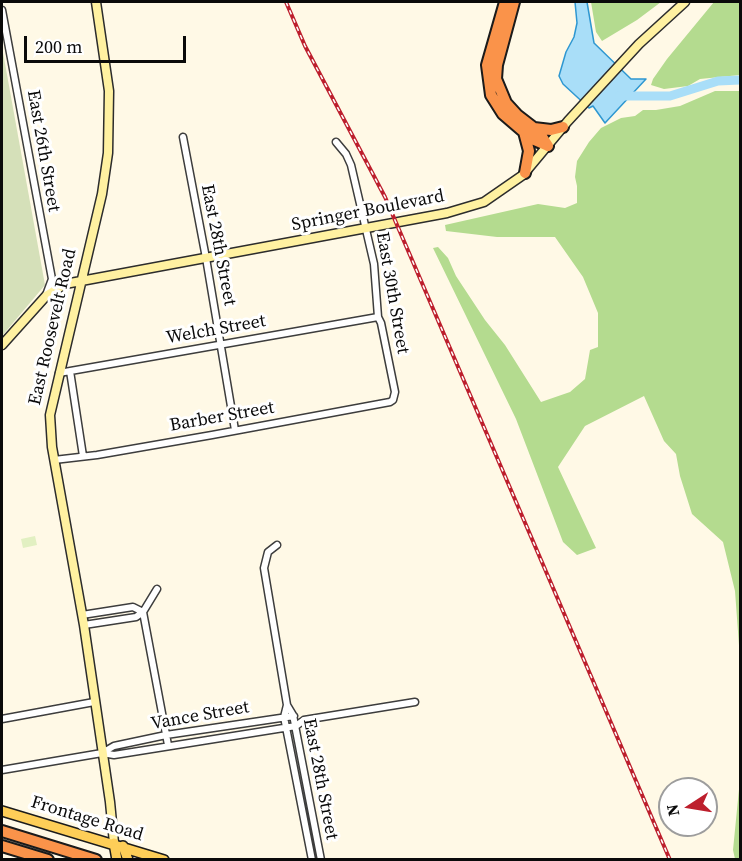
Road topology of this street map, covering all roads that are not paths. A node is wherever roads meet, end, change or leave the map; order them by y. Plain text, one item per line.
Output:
1 (96, 2) edge
2 (505, 2) edge
3 (514, 2) edge
4 (685, 2) edge
5 (2, 15) edge
6 (495, 94) junction
7 (566, 124) junction
8 (529, 130) junction
9 (183, 137) dead end
10 (336, 142) dead end
11 (548, 146) junction
12 (525, 173) junction
13 (365, 228) junction
14 (206, 258) junction
15 (81, 280) junction
16 (46, 296) junction
17 (378, 317) junction
18 (2, 345) edge
19 (221, 345) junction
20 (70, 371) junction
21 (59, 374) junction
22 (393, 400) joint
23 (235, 430) junction
24 (83, 456) junction
25 (54, 460) junction
26 (277, 545) dead end
27 (157, 589) dead end
28 (143, 612) junction
29 (83, 620) junction
30 (94, 702) junction
31 (415, 702) dead end
32 (287, 705) junction
33 (294, 715) junction
34 (284, 717) junction
35 (2, 719) edge
36 (304, 720) junction
37 (296, 726) junction
38 (286, 728) junction
39 (166, 735) junction
40 (168, 745) junction
41 (102, 753) junction
42 (2, 770) edge
43 (2, 811) edge
44 (2, 831) edge
45 (118, 845) junction
46 (2, 846) edge
47 (48, 860) edge
48 (96, 860) edge
49 (117, 860) edge
50 (128, 860) edge
51 (164, 860) edge
52 (312, 860) edge
53 (321, 860) edge

1 - 15 main road, East Roosevelt Road
2 - 6 highway
3 - 6 highway
4 - 7 main road, Springer Boulevard
5 - 16 street, East 26th Street
6 - 8 highway
7 - 8 highway
7 - 11 main road, Springer Boulevard
8 - 11 highway
8 - 12 highway
9 - 14 street, East 28th Street
10 - 13 street, East 30th Street
11 - 12 main road, Springer Boulevard
12 - 13 main road, Springer Boulevard
13 - 14 main road, Springer Boulevard
13 - 17 street, East 30th Street
14 - 15 main road, Springer Boulevard
14 - 19 street, East 28th Street
15 - 16 main road, Springer Boulevard
15 - 21 main road, East Roosevelt Road
16 - 18 main road, Springer Boulevard
17 - 19 street, Welch Street
17 - 22 street, East 30th Street
19 - 20 street, Welch Street
19 - 23 street, East 28th Street
20 - 21 street, Welch Street
20 - 24 street
21 - 25 main road, East Roosevelt Road
22 - 23 street, Barber Street
23 - 24 street, Barber Street
24 - 25 street, Barber Street
25 - 29 main road, East Roosevelt Road
26 - 32 street, East 28th Street
27 - 28 street
28 - 29 street
28 - 39 street
29 - 30 main road, East Roosevelt Road
30 - 35 street
30 - 41 main road, East Roosevelt Road
31 - 36 street, Vance Street
32 - 33 street, East 28th Street
32 - 34 street, East 28th Street
33 - 34 street, Vance Street
33 - 36 street
33 - 37 street, East 28th Street
34 - 38 street, East 28th Street
34 - 39 street, Vance Street
36 - 37 street, Vance Street
37 - 38 street, Vance Street
37 - 53 street, East 28th Street
38 - 40 street, Vance Street
38 - 52 street, East 28th Street
39 - 40 street
39 - 41 street, Vance Street
40 - 41 street, Vance Street
41 - 42 street, Vance Street
41 - 45 main road, East Roosevelt Road
43 - 45 main road, Frontage Road
44 - 48 highway
45 - 49 main road, East Roosevelt Road
45 - 50 main road, East Roosevelt Road
45 - 51 main road, Frontage Road
46 - 47 highway

